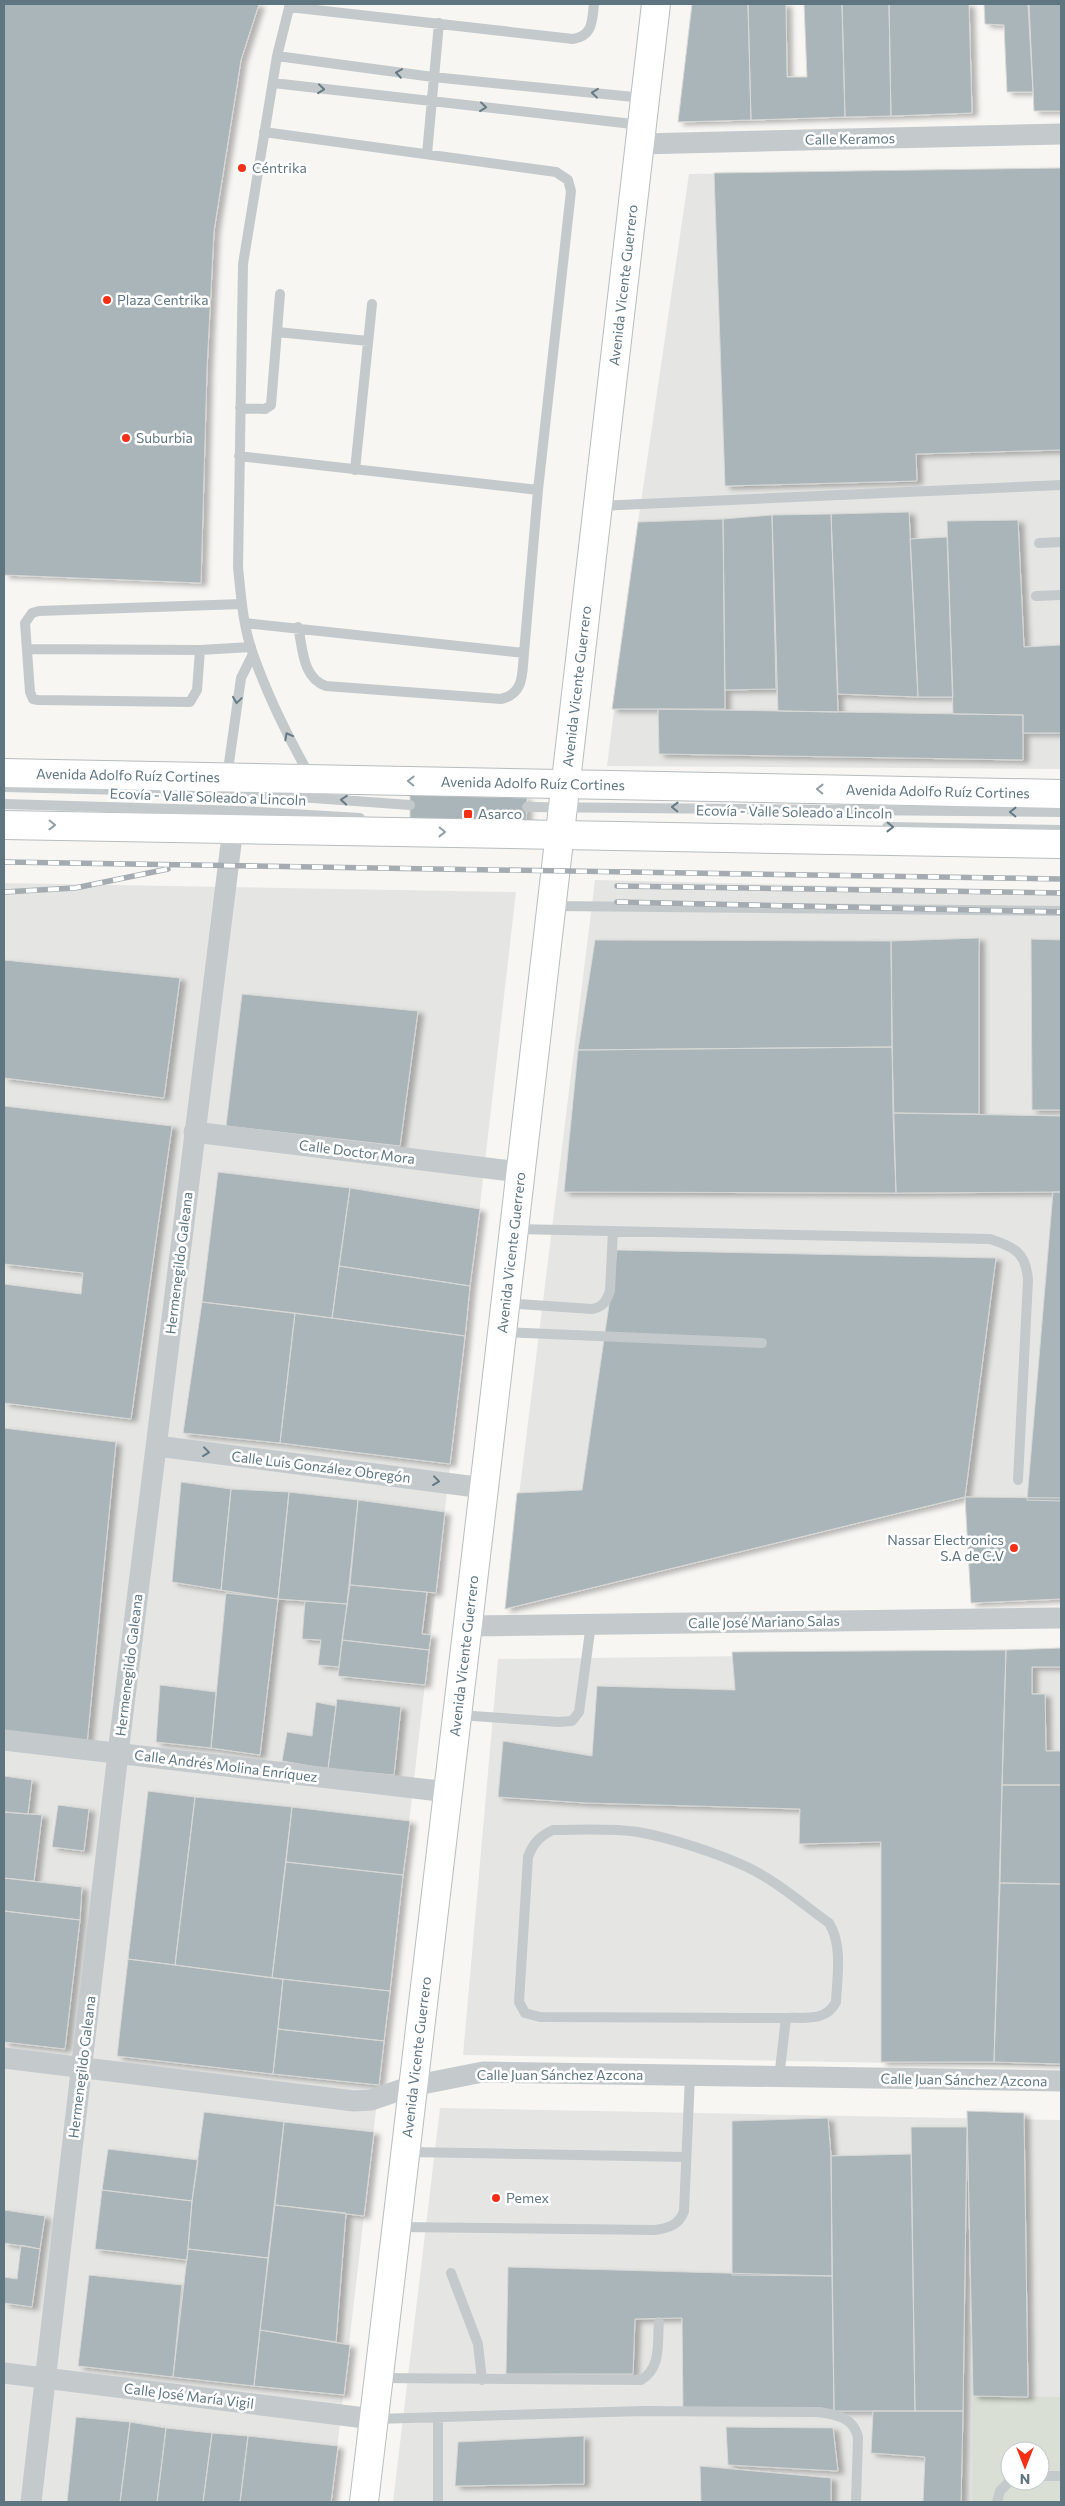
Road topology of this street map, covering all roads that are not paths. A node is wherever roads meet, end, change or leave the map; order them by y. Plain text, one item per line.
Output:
1 (594, 4) edge
2 (656, 4) edge
3 (290, 5) edge
4 (439, 23) junction
5 (277, 56) junction
6 (433, 77) junction
7 (273, 83) junction
8 (644, 98) junction
9 (431, 101) junction
10 (264, 132) junction
11 (640, 134) junction
12 (1061, 134) edge
13 (427, 154) junction
14 (280, 294) dead end
15 (372, 304) dead end
16 (277, 332) junction
17 (368, 341) junction
18 (240, 408) junction
19 (239, 456) junction
20 (355, 470) junction
21 (1061, 485) edge
22 (538, 490) junction
23 (597, 506) junction
24 (1061, 542) edge
25 (1039, 544) dead end
26 (1061, 594) edge
27 (1036, 596) dead end
28 (242, 604) junction
29 (245, 623) junction
30 (298, 627) junction
31 (28, 649) junction
32 (200, 650) junction
33 (252, 651) junction
34 (524, 653) junction
35 (4, 774) edge
36 (227, 777) junction
37 (311, 778) junction
38 (4, 787) edge
39 (1061, 794) edge
40 (4, 804) edge
41 (410, 805) dead end
42 (527, 807) dead end
43 (1061, 812) edge
44 (562, 815) junction
45 (370, 819) dead end
46 (4, 825) edge
47 (875, 827) dead end
48 (233, 828) junction
49 (1061, 830) edge
50 (1061, 844) edge
51 (551, 906) junction
52 (1061, 911) edge
53 (194, 1132) junction
54 (520, 1172) junction
55 (513, 1229) junction
56 (613, 1231) junction
57 (505, 1302) junction
58 (502, 1332) junction
59 (762, 1343) dead end
60 (157, 1446) junction
61 (1018, 1480) dead end
62 (484, 1488) junction
63 (1061, 1618) edge
64 (591, 1624) junction
65 (467, 1626) junction
66 (457, 1714) junction
67 (4, 1740) edge
68 (118, 1753) junction
69 (448, 1792) junction
70 (786, 2018) junction
71 (4, 2058) edge
72 (82, 2067) junction
73 (690, 2076) junction
74 (779, 2078) junction
75 (1061, 2081) edge
76 (412, 2086) junction
77 (404, 2152) junction
78 (686, 2157) junction
79 (395, 2227) junction
80 (451, 2273) dead end
81 (658, 2322) dead end
82 (4, 2373) edge
83 (46, 2378) junction
84 (378, 2378) junction
85 (482, 2380) junction
86 (438, 2417) junction
87 (374, 2419) junction
88 (32, 2502) edge
89 (364, 2502) edge
90 (438, 2502) edge
91 (856, 2502) edge

1 - 4 lane
2 - 8 main road, Avenida Vicente Guerrero
3 - 4 lane
3 - 5 lane
4 - 6 lane
6 -> 5 lane
5 - 7 lane
8 -> 6 lane
6 - 9 lane
7 -> 9 lane
7 - 10 lane
8 - 11 main road, Avenida Vicente Guerrero
9 -> 11 lane
9 - 13 lane
10 - 13 lane
10 - 18 lane
11 - 12 street, Calle Keramos
11 - 23 main road, Avenida Vicente Guerrero
13 - 22 lane
14 - 16 lane
15 - 17 lane
16 - 17 lane
16 - 18 lane
17 - 20 lane
18 - 19 lane
19 - 20 lane
19 - 28 lane
20 - 22 lane
21 - 23 lane
22 - 34 lane
23 - 44 main road, Avenida Vicente Guerrero
24 - 25 lane
26 - 27 lane
28 - 29 lane
28 - 31 lane
29 - 30 lane
29 - 33 lane
30 - 34 lane
30 - 34 lane
31 - 32 lane
31 - 32 lane
32 - 33 lane
33 -> 36 lane
37 -> 33 lane
35 - 36 main road, Avenida Adolfo Ruíz Cortines
36 - 37 main road, Avenida Adolfo Ruíz Cortines
44 -> 37 main road, Avenida Adolfo Ruíz Cortines
41 -> 38 lane
39 -> 44 main road, Avenida Adolfo Ruíz Cortines
40 - 45 lane, Ecovía - Valle Soleado a Lincoln
42 - 44 lane
43 -> 44 lane
48 -> 44 main road, Avenida Adolfo Ruíz Cortines
44 - 50 main road, Avenida Adolfo Ruíz Cortines
44 - 51 main road, Avenida Vicente Guerrero
46 -> 48 main road, Avenida Adolfo Ruíz Cortines
47 -> 49 lane, Ecovía - Valle Soleado a Lincoln
48 - 53 street, Hermenegildo Galeana
51 - 52 lane
51 - 54 main road, Avenida Vicente Guerrero
53 - 54 street, Calle Doctor Mora
53 - 60 street, Hermenegildo Galeana
54 - 55 main road, Avenida Vicente Guerrero
55 - 56 lane
55 - 57 main road, Avenida Vicente Guerrero
56 - 57 lane
56 - 61 lane
57 - 58 main road, Avenida Vicente Guerrero
58 - 59 lane
58 - 62 main road, Avenida Vicente Guerrero
60 -> 62 street, Calle Luis González Obregón
60 - 68 street, Hermenegildo Galeana
62 - 65 main road, Avenida Vicente Guerrero
63 - 64 street, Calle José Mariano Salas
64 - 65 street, Calle José Mariano Salas
64 - 66 lane
65 - 66 main road, Avenida Vicente Guerrero
66 - 69 main road, Avenida Vicente Guerrero
67 - 68 street, Calle Andrés Molina Enríquez
68 - 69 street, Calle Andrés Molina Enríquez
68 - 72 street, Hermenegildo Galeana
69 - 76 main road, Avenida Vicente Guerrero
70 - 70 lane
70 - 74 lane
71 - 72 street, Calle Juan Sánchez Azcona
72 - 76 street, Calle Juan Sánchez Azcona
72 - 83 street, Hermenegildo Galeana
73 - 74 street, Calle Juan Sánchez Azcona
73 - 76 street, Calle Juan Sánchez Azcona
73 - 78 lane
74 - 75 street, Calle Juan Sánchez Azcona
76 - 77 main road, Avenida Vicente Guerrero
77 - 78 lane
77 - 79 main road, Avenida Vicente Guerrero
78 - 79 lane
79 - 84 main road, Avenida Vicente Guerrero
80 - 85 lane
81 - 85 lane
82 - 83 street, Calle José María Vigil
83 - 87 street, Calle José María Vigil
83 - 88 street, Hermenegildo Galeana
84 - 85 lane
84 - 87 main road, Avenida Vicente Guerrero
86 - 87 lane
86 - 90 lane
86 - 91 lane
87 - 89 main road, Avenida Vicente Guerrero

